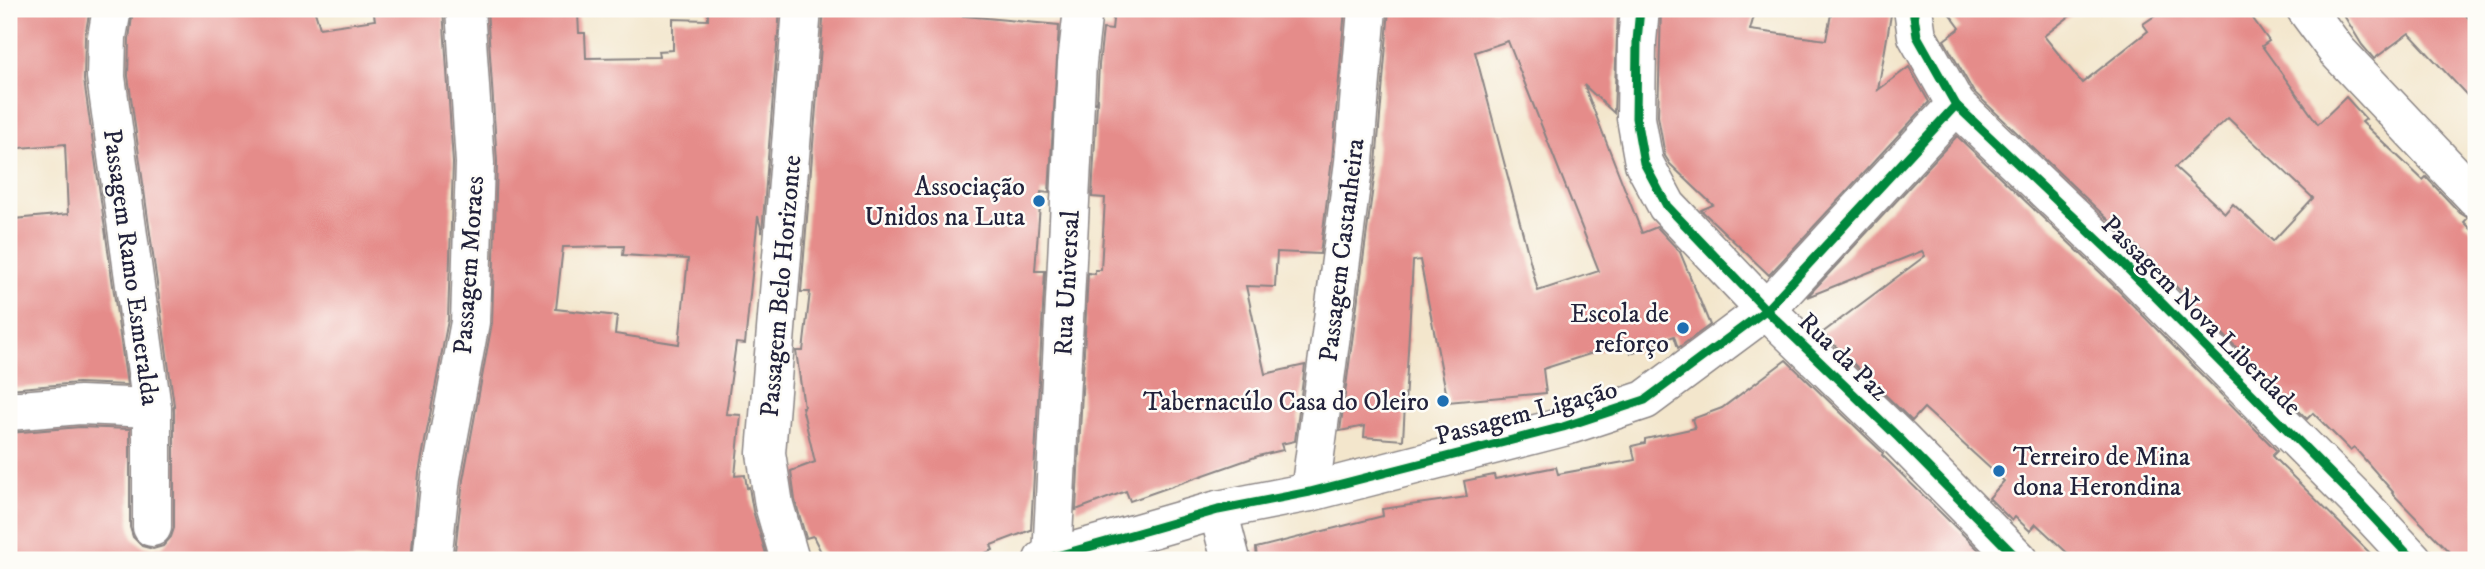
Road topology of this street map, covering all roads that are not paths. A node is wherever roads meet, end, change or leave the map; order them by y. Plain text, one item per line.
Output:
1 (112, 9) edge
2 (465, 9) edge
3 (802, 9) edge
4 (1083, 9) edge
5 (1367, 9) edge
6 (1640, 9) edge
7 (1913, 9) edge
8 (2306, 9) edge
9 (1956, 105) junction
10 (2476, 198) edge
11 (1766, 310) junction
12 (152, 408) junction
13 (9, 411) edge
14 (1310, 492) junction
15 (1218, 510) junction
16 (152, 527) dead end
17 (1048, 558) edge
18 (432, 560) edge
19 (790, 560) edge
20 (1231, 560) edge
21 (2019, 560) edge
22 (2413, 560) edge

1 - 12 street, Passagem Ramo Esmeralda
2 - 18 street, Passagem Moraes
3 - 19 street, Passagem Belo Horizonte
4 - 17 street, Rua Universal
5 - 14 street, Passagem Castanheira
6 - 11 street, Rua da Paz
7 - 9 street, Passagem Nova Liberdade
8 - 10 street
9 - 11 street, Passagem Ligação
9 - 22 street, Passagem Nova Liberdade
11 - 14 street, Passagem Ligação
11 - 21 street, Rua da Paz
12 - 13 street
12 - 16 street, Passagem Ramo Esmeralda
14 - 15 street, Passagem Ligação
15 - 17 street, Passagem Ligação
15 - 20 street

